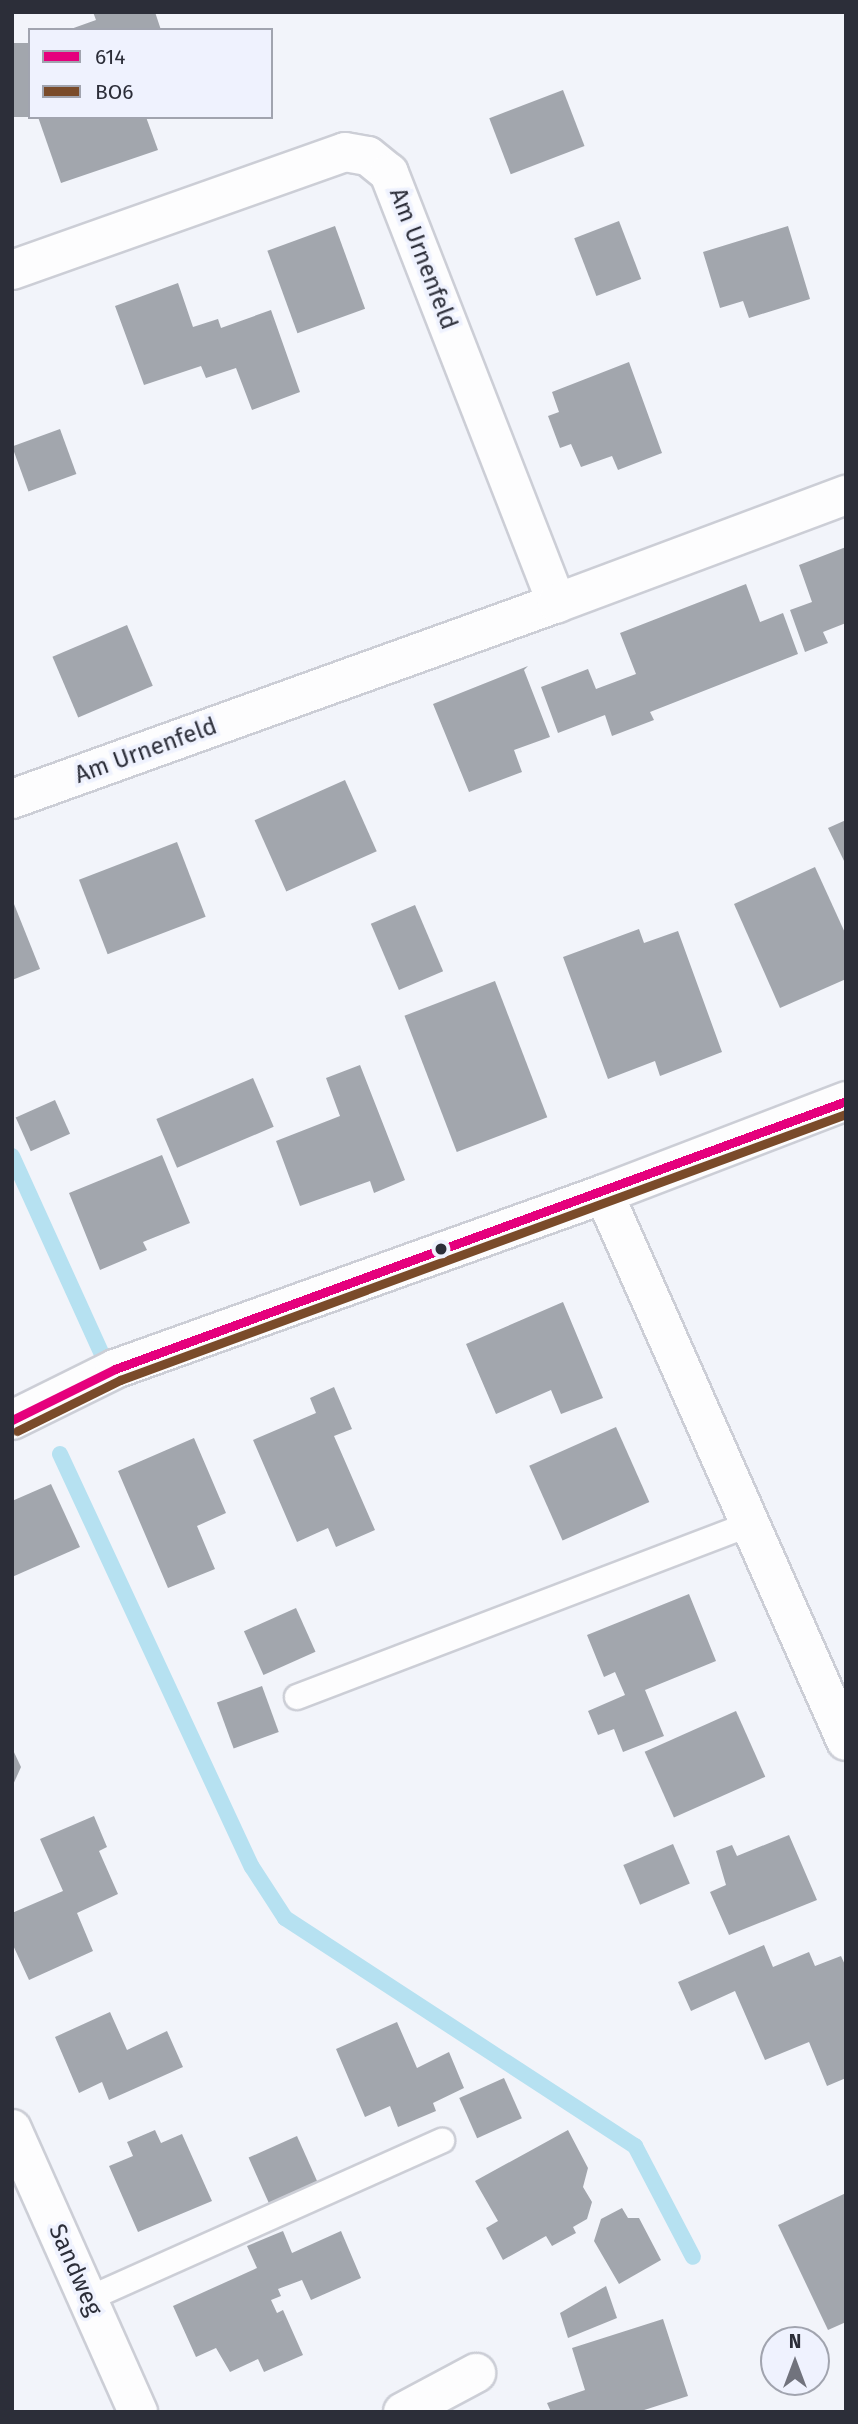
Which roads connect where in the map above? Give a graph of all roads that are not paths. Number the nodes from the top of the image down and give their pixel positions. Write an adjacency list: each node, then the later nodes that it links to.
1 (12, 270): 3 (street, Am Urnenfeld)
2 (846, 495): 3 (street, Am Urnenfeld)
3 (557, 603): 4 (street, Am Urnenfeld)
4 (12, 799)
5 (846, 1101): 6 (street)
6 (604, 1194): 7 (street); 8 (street)
7 (12, 1420)
8 (750, 1524): 9 (lane); 10 (street)
9 (297, 1696)
10 (846, 1741)
11 (12, 2129): 13 (street, Sandweg)
12 (442, 2141): 13 (lane)
13 (88, 2300): 15 (street, Sandweg)
14 (476, 2373): 16 (street)
15 (138, 2412)
16 (403, 2412)

